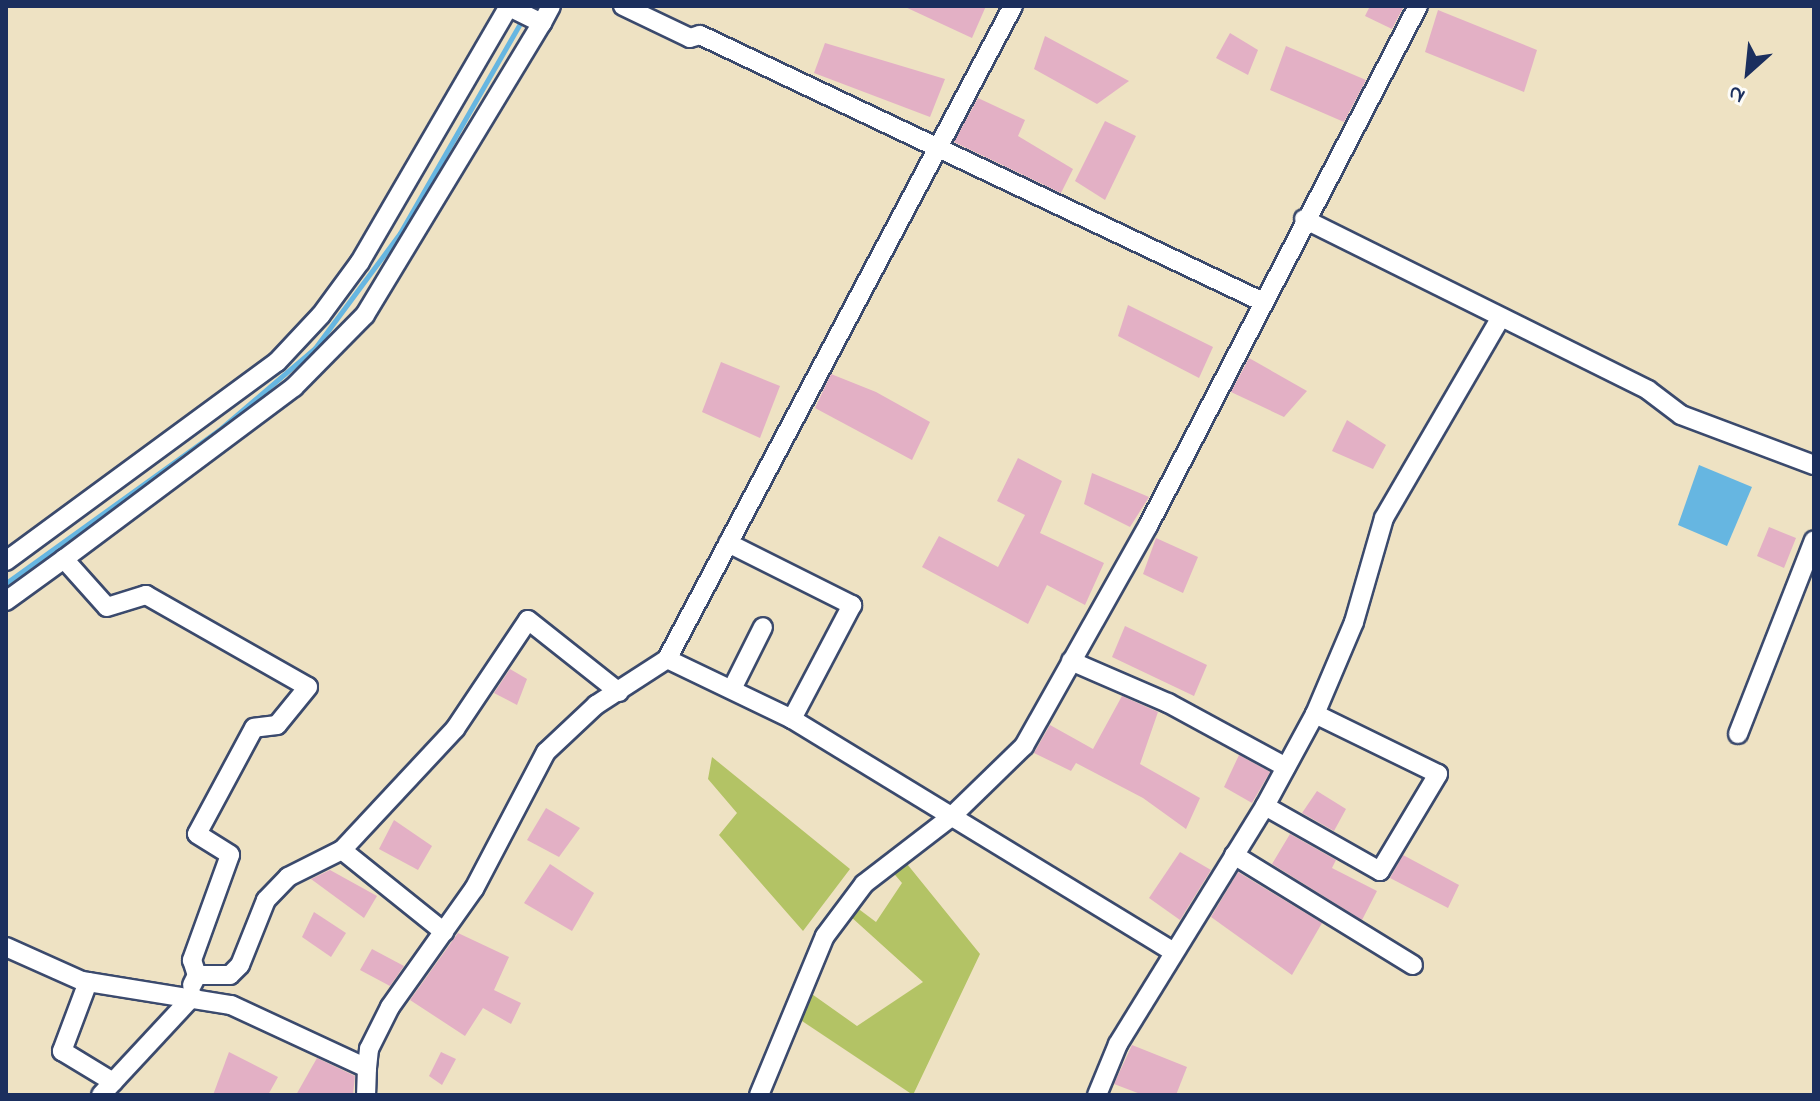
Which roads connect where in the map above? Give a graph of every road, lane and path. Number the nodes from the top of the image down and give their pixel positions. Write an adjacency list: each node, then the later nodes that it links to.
1 (551, 6): 6 (street)
2 (623, 6): 7 (street)
3 (1013, 6): 7 (street)
4 (1418, 6): 8 (street)
5 (510, 7): 6 (street); 15 (street)
6 (538, 21): 14 (street)
7 (938, 148): 9 (street); 13 (street)
8 (1304, 219): 9 (street); 10 (street)
9 (1261, 301): 19 (street)
10 (1500, 319): 11 (street); 22 (street)
11 (1814, 465)
12 (1814, 540): 24 (street)
13 (728, 543): 18 (street); 23 (street)
14 (64, 559): 16 (street); 34 (street)
15 (6, 561)
16 (6, 601)
17 (763, 627): 20 (street)
18 (667, 659): 20 (street); 21 (street)
19 (1071, 661): 25 (street); 27 (street)
20 (732, 689): 23 (street)
21 (619, 692): 28 (street); 30 (street)
22 (1315, 714): 25 (street); 26 (street)
23 (792, 719): 27 (street)
24 (1738, 734)
25 (1286, 767): 26 (street)
26 (1265, 806): 29 (street)
27 (951, 817): 32 (street); 40 (street)
28 (342, 850): 30 (street); 34 (street)
29 (1234, 855): 32 (street); 33 (street)
30 (444, 932): 37 (street)
31 (6, 947): 35 (street)
32 (1172, 951): 41 (street)
33 (1413, 965)
34 (197, 975): 36 (street)
35 (88, 982): 36 (street); 38 (street)
36 (190, 995): 37 (street); 38 (street)
37 (367, 1068): 39 (street)
38 (107, 1088)
39 (366, 1095)
40 (759, 1095)
41 (1097, 1095)

